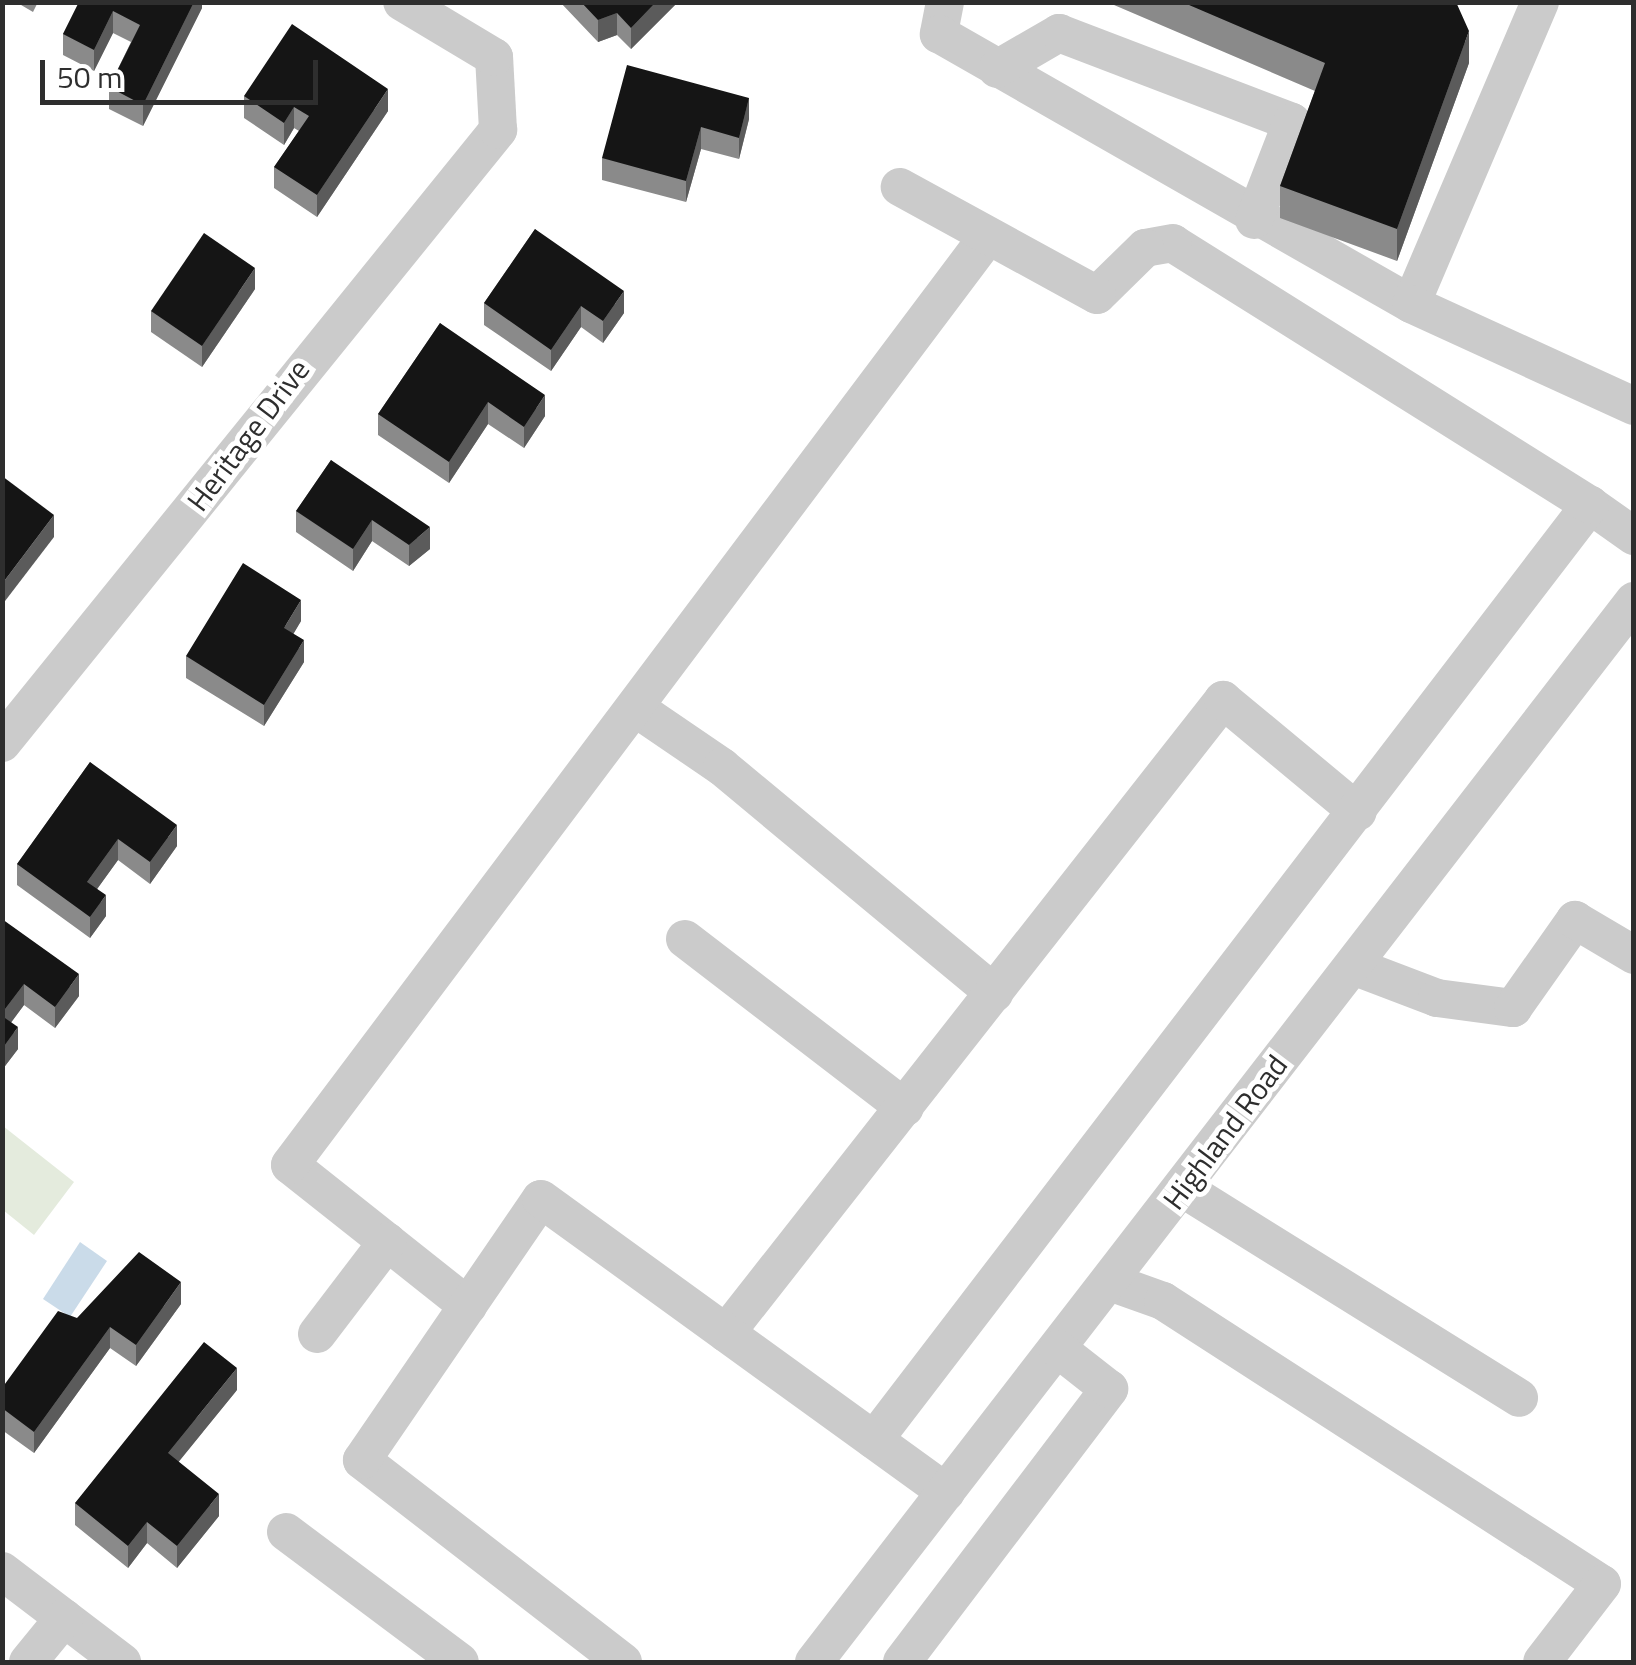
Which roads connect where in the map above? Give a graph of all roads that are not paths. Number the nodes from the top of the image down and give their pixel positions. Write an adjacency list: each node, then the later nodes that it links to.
1 (402, 2): 14 (street, Heritage Drive)
2 (945, 2): 4 (street)
3 (1540, 2): 8 (street)
4 (997, 69): 6 (street); 6 (street)
5 (900, 188): 7 (street)
6 (1254, 220): 8 (street)
7 (988, 236): 10 (street); 13 (street)
8 (1411, 304): 9 (street)
9 (1634, 406)
10 (1590, 504): 11 (street); 15 (street)
11 (1634, 536)
12 (1634, 601): 18 (street, Highland Road)
13 (637, 709): 19 (street); 22 (street)
14 (2, 742)
15 (1358, 812): 19 (street); 29 (street)
16 (686, 939): 20 (street)
17 (1634, 955): 18 (street)
18 (1353, 966): 21 (street, Highland Road)
19 (994, 993): 20 (street)
20 (905, 1108): 25 (street)
21 (1182, 1188): 23 (street, Highland Road); 28 (street)
22 (387, 1242): 24 (street); 26 (street)
23 (1110, 1282): 27 (street, Highland Road); 40 (street)
24 (468, 1306): 25 (street); 37 (street)
25 (726, 1333): 29 (street)
26 (317, 1334)
27 (1058, 1349): 30 (street, Highland Road); 39 (street)
28 (1519, 1398)
29 (874, 1440): 30 (street)
30 (946, 1492): 38 (street, Highland Road)
31 (286, 1532): 36 (street)
32 (2, 1571): 33 (street)
33 (64, 1618): 34 (street); 35 (street)
34 (28, 1662)
35 (122, 1662)
36 (460, 1662)
37 (623, 1662)
38 (814, 1662)
39 (902, 1662)
40 (1542, 1662)

